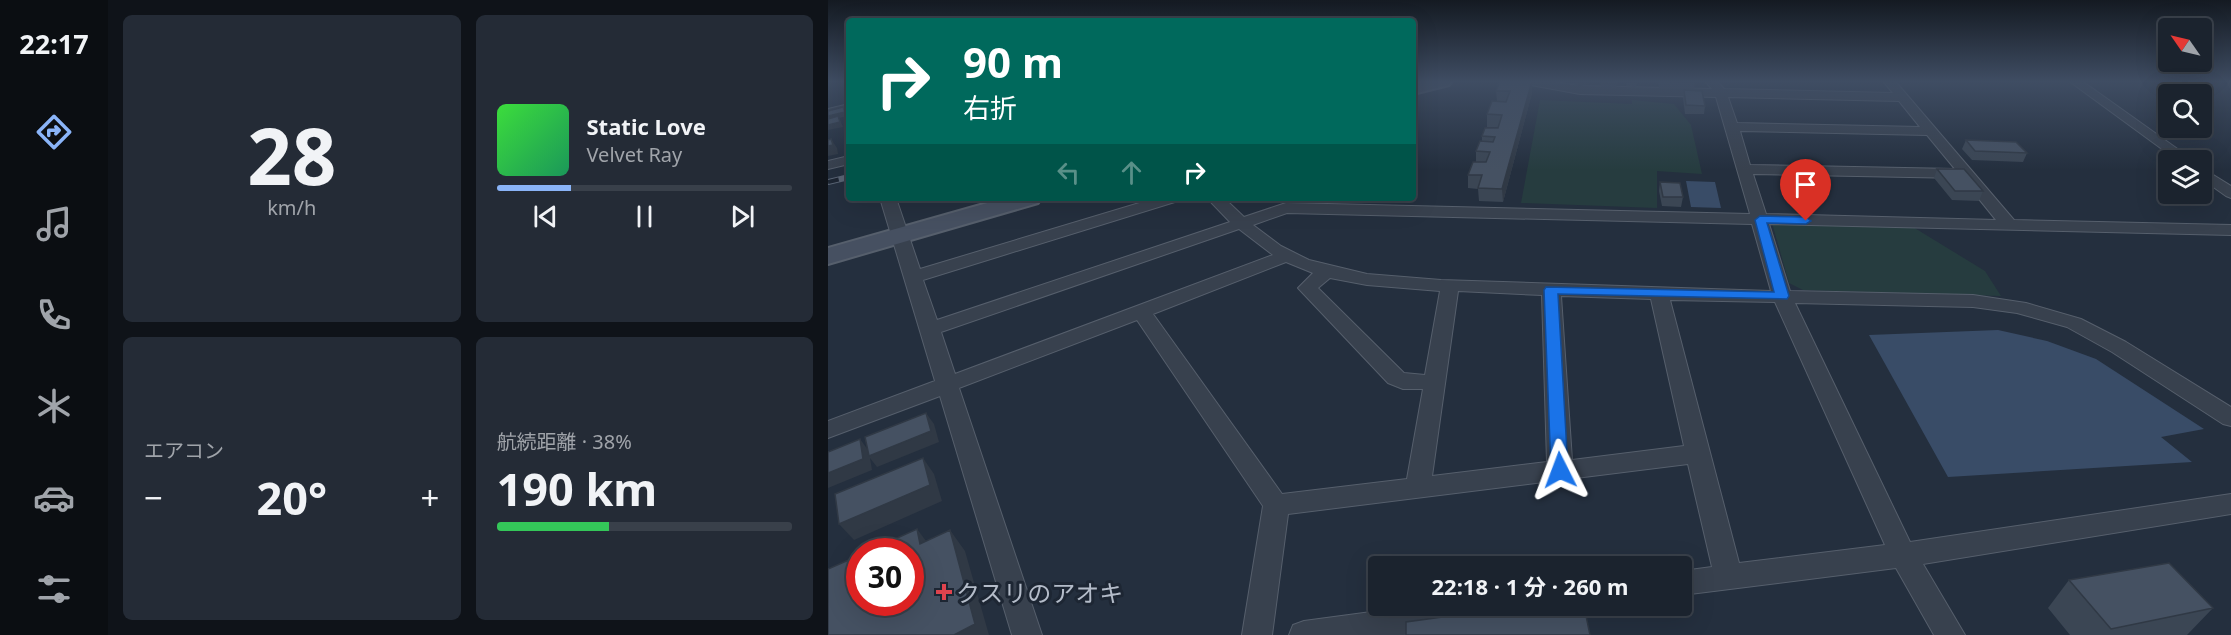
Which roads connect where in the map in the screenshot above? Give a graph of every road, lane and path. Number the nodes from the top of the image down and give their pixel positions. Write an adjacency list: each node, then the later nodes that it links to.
1 (1727, 111): 4 (street)
2 (1915, 111): 5 (street)
3 (2117, 111): 6 (street)
4 (1732, 127): 5 (street); 9 (street)
5 (1932, 131): 10 (street)
6 (2172, 150)
7 (846, 161): 8 (street)
8 (828, 165)
9 (1746, 169): 10 (street); 17 (street)
10 (1967, 174): 19 (street)
11 (2212, 179): 12 (street)
12 (2231, 193)
13 (889, 201): 22 (street)
14 (1020, 201): 22 (street)
15 (1162, 201): 27 (street)
16 (1218, 201): 18 (street)
17 (1760, 220): 18 (street); 19 (street); 31 (street)
18 (1240, 223): 25 (street); 33 (street)
19 (2010, 226): 20 (street)
20 (2205, 229): 21 (street); 23 (street)
21 (2231, 230)
22 (901, 235): 24 (street); 27 (street)
23 (2231, 247)
24 (828, 256)
25 (1287, 256): 26 (street); 32 (street)
26 (1327, 271): 28 (street); 34 (street)
27 (913, 277): 33 (street)
28 (1449, 284): 29 (street); 34 (street)
29 (1551, 290): 30 (street); 39 (street)
30 (1659, 292): 31 (street); 38 (street)
31 (1782, 296): 36 (street); 43 (street)
32 (1141, 311): 35 (street); 42 (street)
33 (930, 329): 35 (street)
34 (1433, 382): 40 (street)
35 (948, 385): 37 (street); 47 (street)
36 (2231, 418)
37 (828, 430)
38 (1696, 454): 39 (street); 44 (street)
39 (1560, 470): 40 (street)
40 (1418, 488): 42 (street)
41 (2231, 504): 43 (street)
42 (1276, 505): 48 (street)
43 (1903, 555): 44 (street); 50 (street)
44 (1728, 577): 45 (street)
45 (1692, 582)
46 (1443, 616): 49 (street)
47 (1027, 635)
48 (1257, 635)
49 (1305, 635)
50 (1950, 635)

